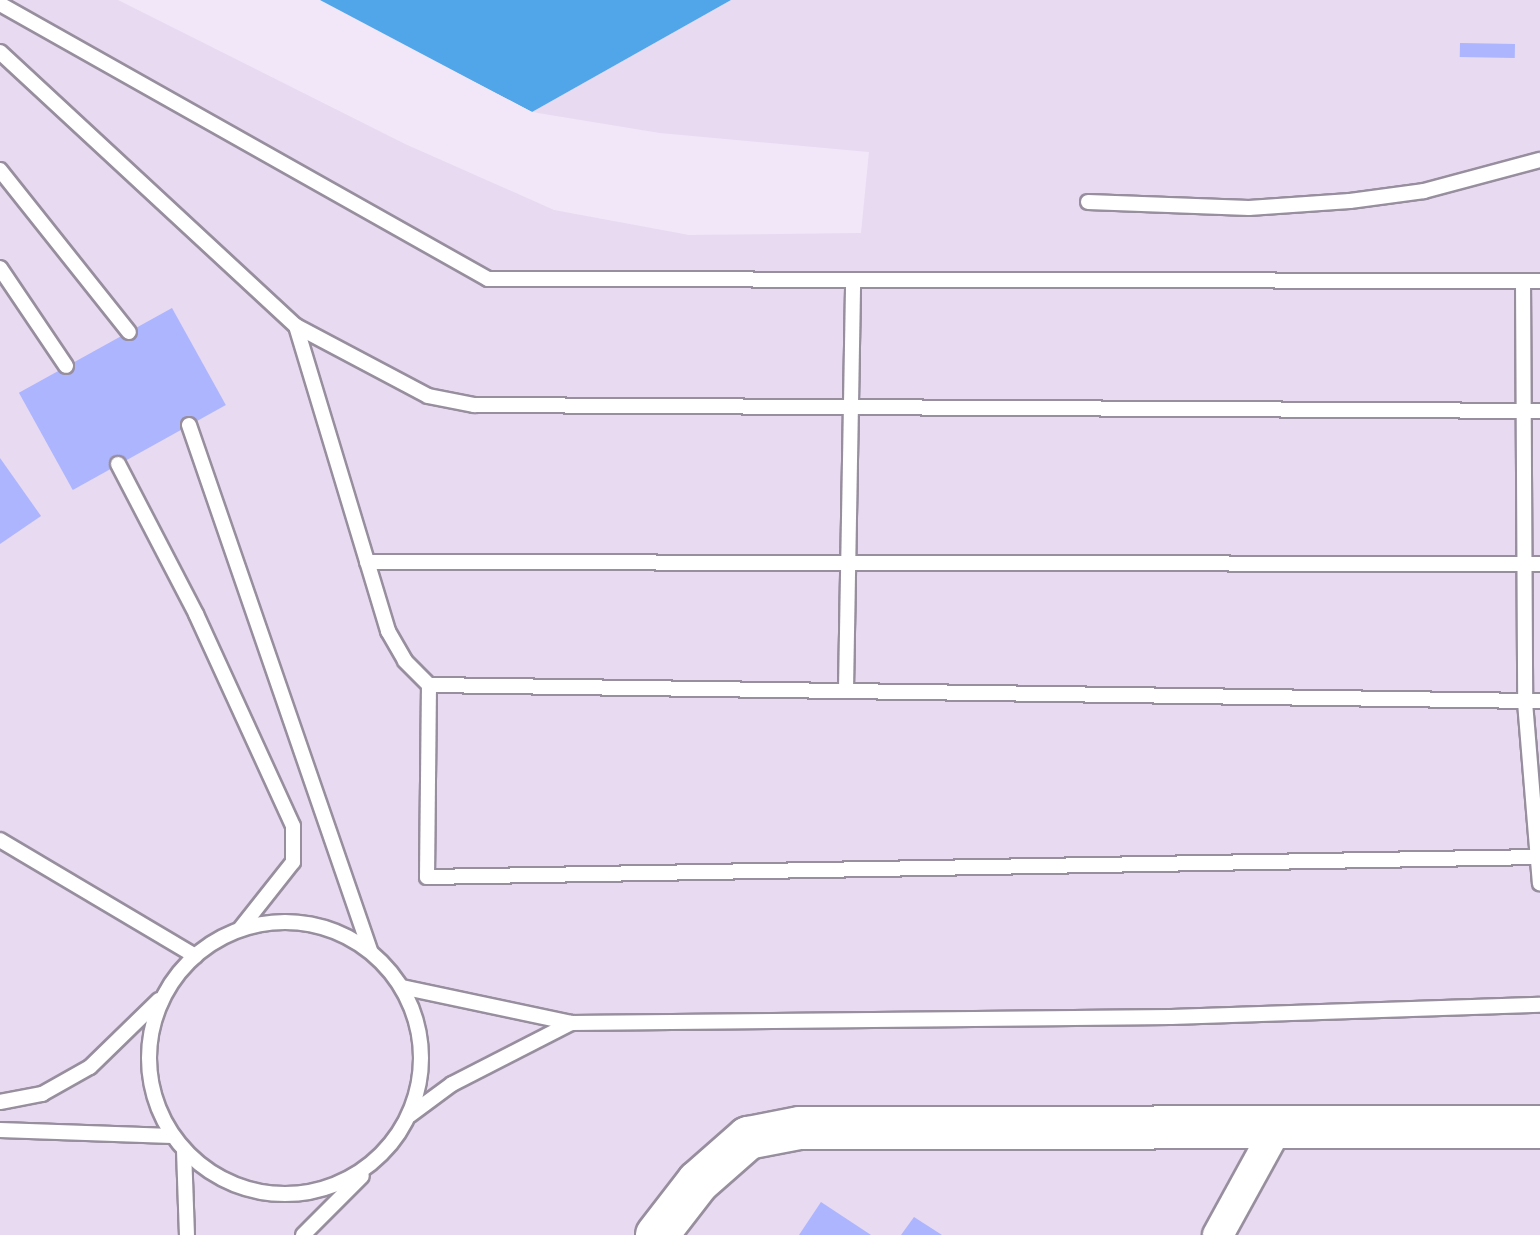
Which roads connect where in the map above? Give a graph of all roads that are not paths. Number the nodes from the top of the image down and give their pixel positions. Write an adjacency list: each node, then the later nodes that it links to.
1 (0, 4): 9 (lane)
2 (0, 52): 10 (lane)
3 (1540, 160): 5 (lane)
4 (0, 170): 11 (lane)
5 (1088, 202)
6 (0, 268): 12 (lane)
7 (1523, 281): 8 (lane); 9 (lane); 14 (lane)
8 (1540, 281)
9 (853, 282): 13 (lane)
10 (296, 326): 13 (lane); 17 (lane)
11 (129, 332)
12 (66, 366)
13 (850, 408): 14 (lane); 18 (lane)
14 (1533, 411): 19 (lane)
15 (189, 425): 28 (lane)
16 (118, 464): 27 (lane)
17 (367, 562): 18 (lane); 21 (lane)
18 (848, 563): 19 (lane); 22 (lane)
19 (1521, 564): 20 (lane); 23 (lane)
20 (1540, 564)
21 (429, 685): 22 (lane); 25 (lane)
22 (846, 690): 23 (lane)
23 (1532, 702): 25 (lane)
24 (0, 840): 29 (lane)
25 (1537, 857): 26 (lane)
26 (1540, 883)
27 (240, 929): 28 (lane); 29 (lane)
28 (370, 950): 30 (lane)
29 (195, 956): 31 (lane)
30 (402, 987): 33 (lane); 35 (lane)
31 (163, 997): 34 (lane); 39 (lane)
32 (1540, 1005): 33 (lane)
33 (571, 1023): 35 (lane)
34 (0, 1102)
35 (410, 1115): 41 (lane)
36 (1279, 1124): 37 (main road); 44 (main road); 45 (street)
37 (1540, 1127)
38 (0, 1130): 39 (lane)
39 (172, 1136): 40 (lane)
40 (184, 1150): 41 (lane); 42 (lane)
41 (376, 1161): 43 (lane)
42 (187, 1235)
43 (303, 1235)
44 (657, 1235)
45 (1218, 1235)

